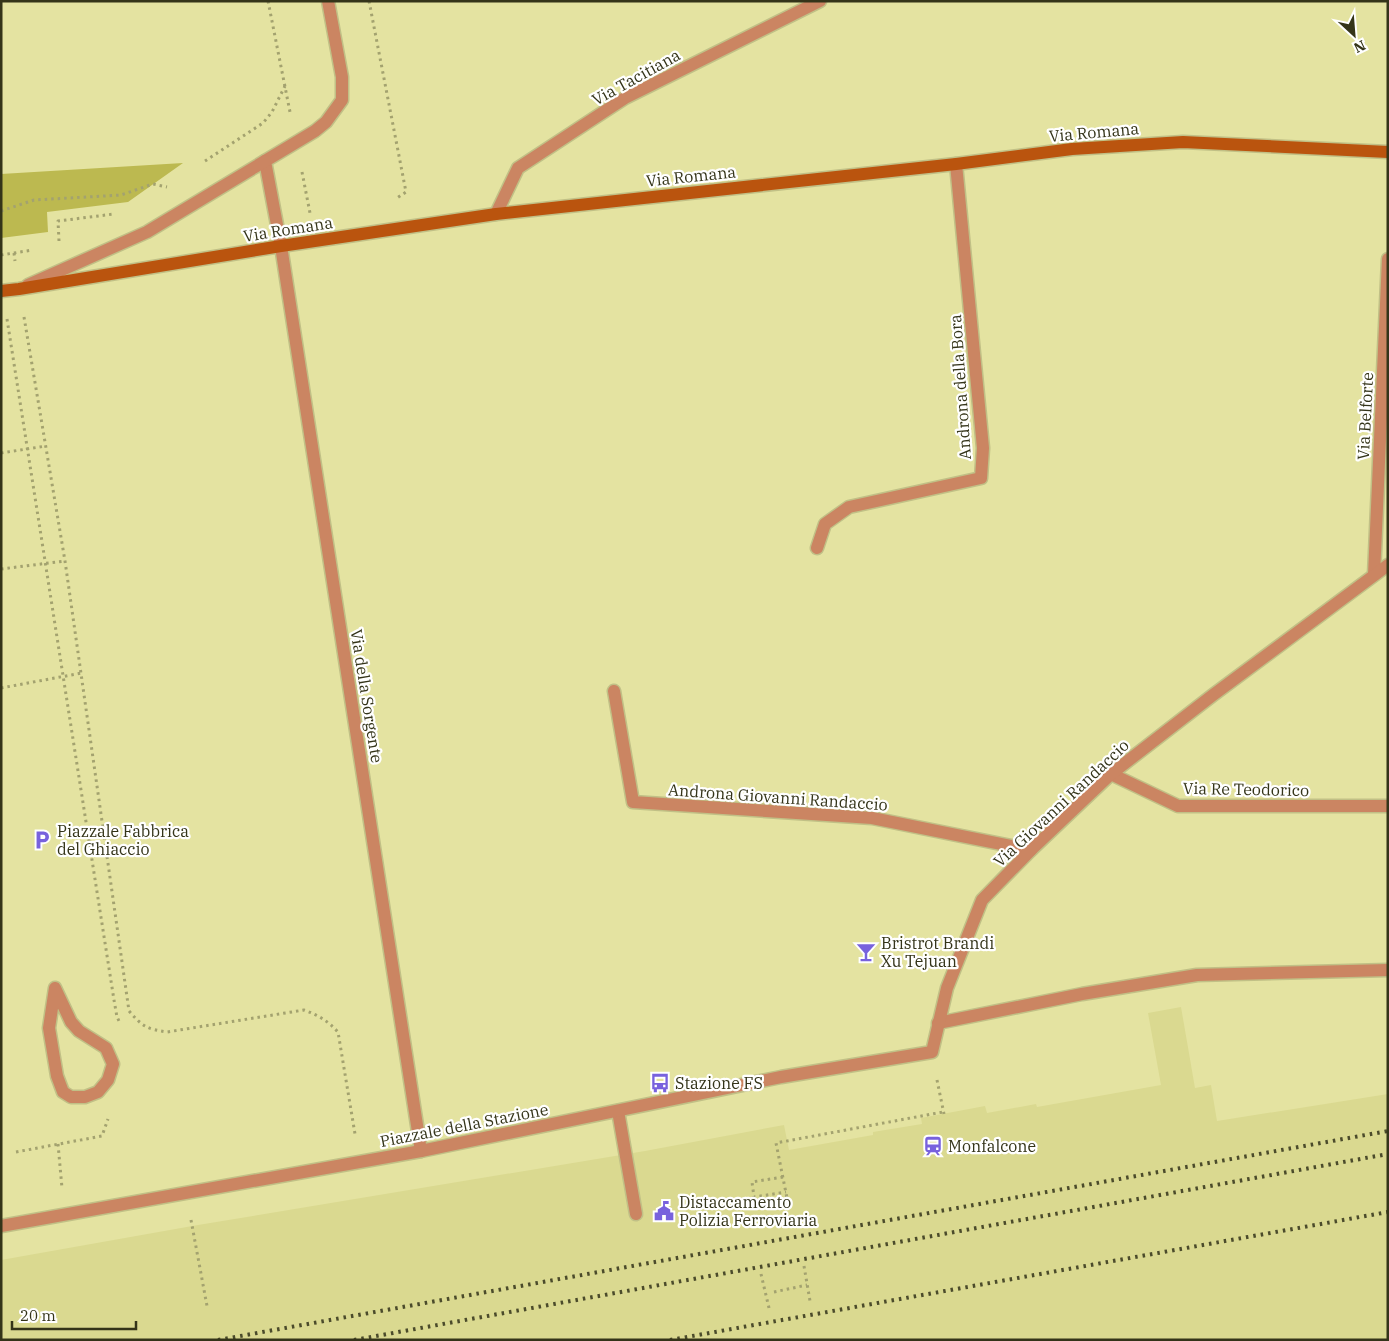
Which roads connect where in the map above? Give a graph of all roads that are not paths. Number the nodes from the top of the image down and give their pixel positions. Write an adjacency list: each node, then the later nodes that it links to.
1 (328, 1): 4 (street)
2 (820, 1): 6 (street, Via Tacitiana)
3 (1388, 152): 5 (street, Via Romana)
4 (266, 161): 7 (street, Via della Sorgente); 9 (street)
5 (956, 164): 6 (street, Via Romana); 11 (street, Androna della Bora)
6 (496, 214): 7 (street, Via Romana)
7 (281, 246): 9 (street, Via Romana); 23 (street, Via della Sorgente)
8 (1388, 259): 13 (street, Via Belforte)
9 (19, 289): 10 (street, Via Romana)
10 (1, 291)
11 (817, 548)
12 (1388, 565): 13 (street, Via Giovanni Randaccio)
13 (1374, 575): 15 (street, Via Giovanni Randaccio)
14 (614, 691): 17 (street, Androna Giovanni Randaccio)
15 (1111, 774): 16 (street, Via Re Teodorico); 17 (street, Via Giovanni Randaccio)
16 (1388, 806)
17 (1031, 850): 20 (street, Via Giovanni Randaccio)
18 (1388, 970): 20 (street)
19 (55, 988): 19 (street)
20 (938, 1023): 21 (street, Via Giovanni Randaccio)
21 (932, 1052): 22 (street, Piazzale della Stazione)
22 (618, 1111): 23 (street, Piazzale della Stazione); 24 (street)
23 (421, 1151): 25 (street, Piazzale della Stazione)
24 (636, 1214)
25 (1, 1226)

